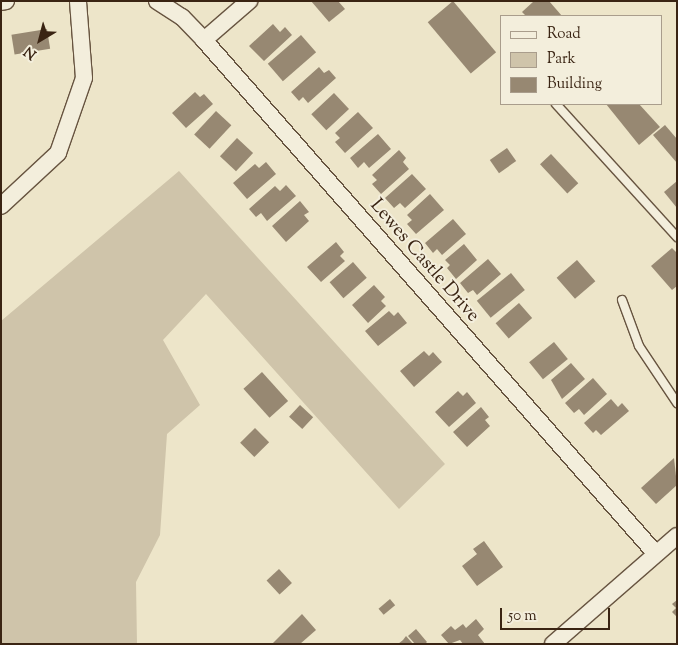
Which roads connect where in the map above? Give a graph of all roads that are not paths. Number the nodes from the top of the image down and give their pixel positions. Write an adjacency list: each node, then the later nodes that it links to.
1 (6, 1): 5 (street)
2 (78, 1): 8 (street)
3 (156, 1): 6 (street, Lewes Castle Drive)
4 (249, 1): 6 (street)
5 (1, 2)
6 (204, 40): 13 (street, Lewes Castle Drive)
7 (557, 105): 9 (lane)
8 (1, 206)
9 (677, 237)
10 (622, 300): 11 (lane)
11 (677, 403)
12 (677, 536): 13 (street)
13 (656, 554): 14 (street)
14 (553, 644)

